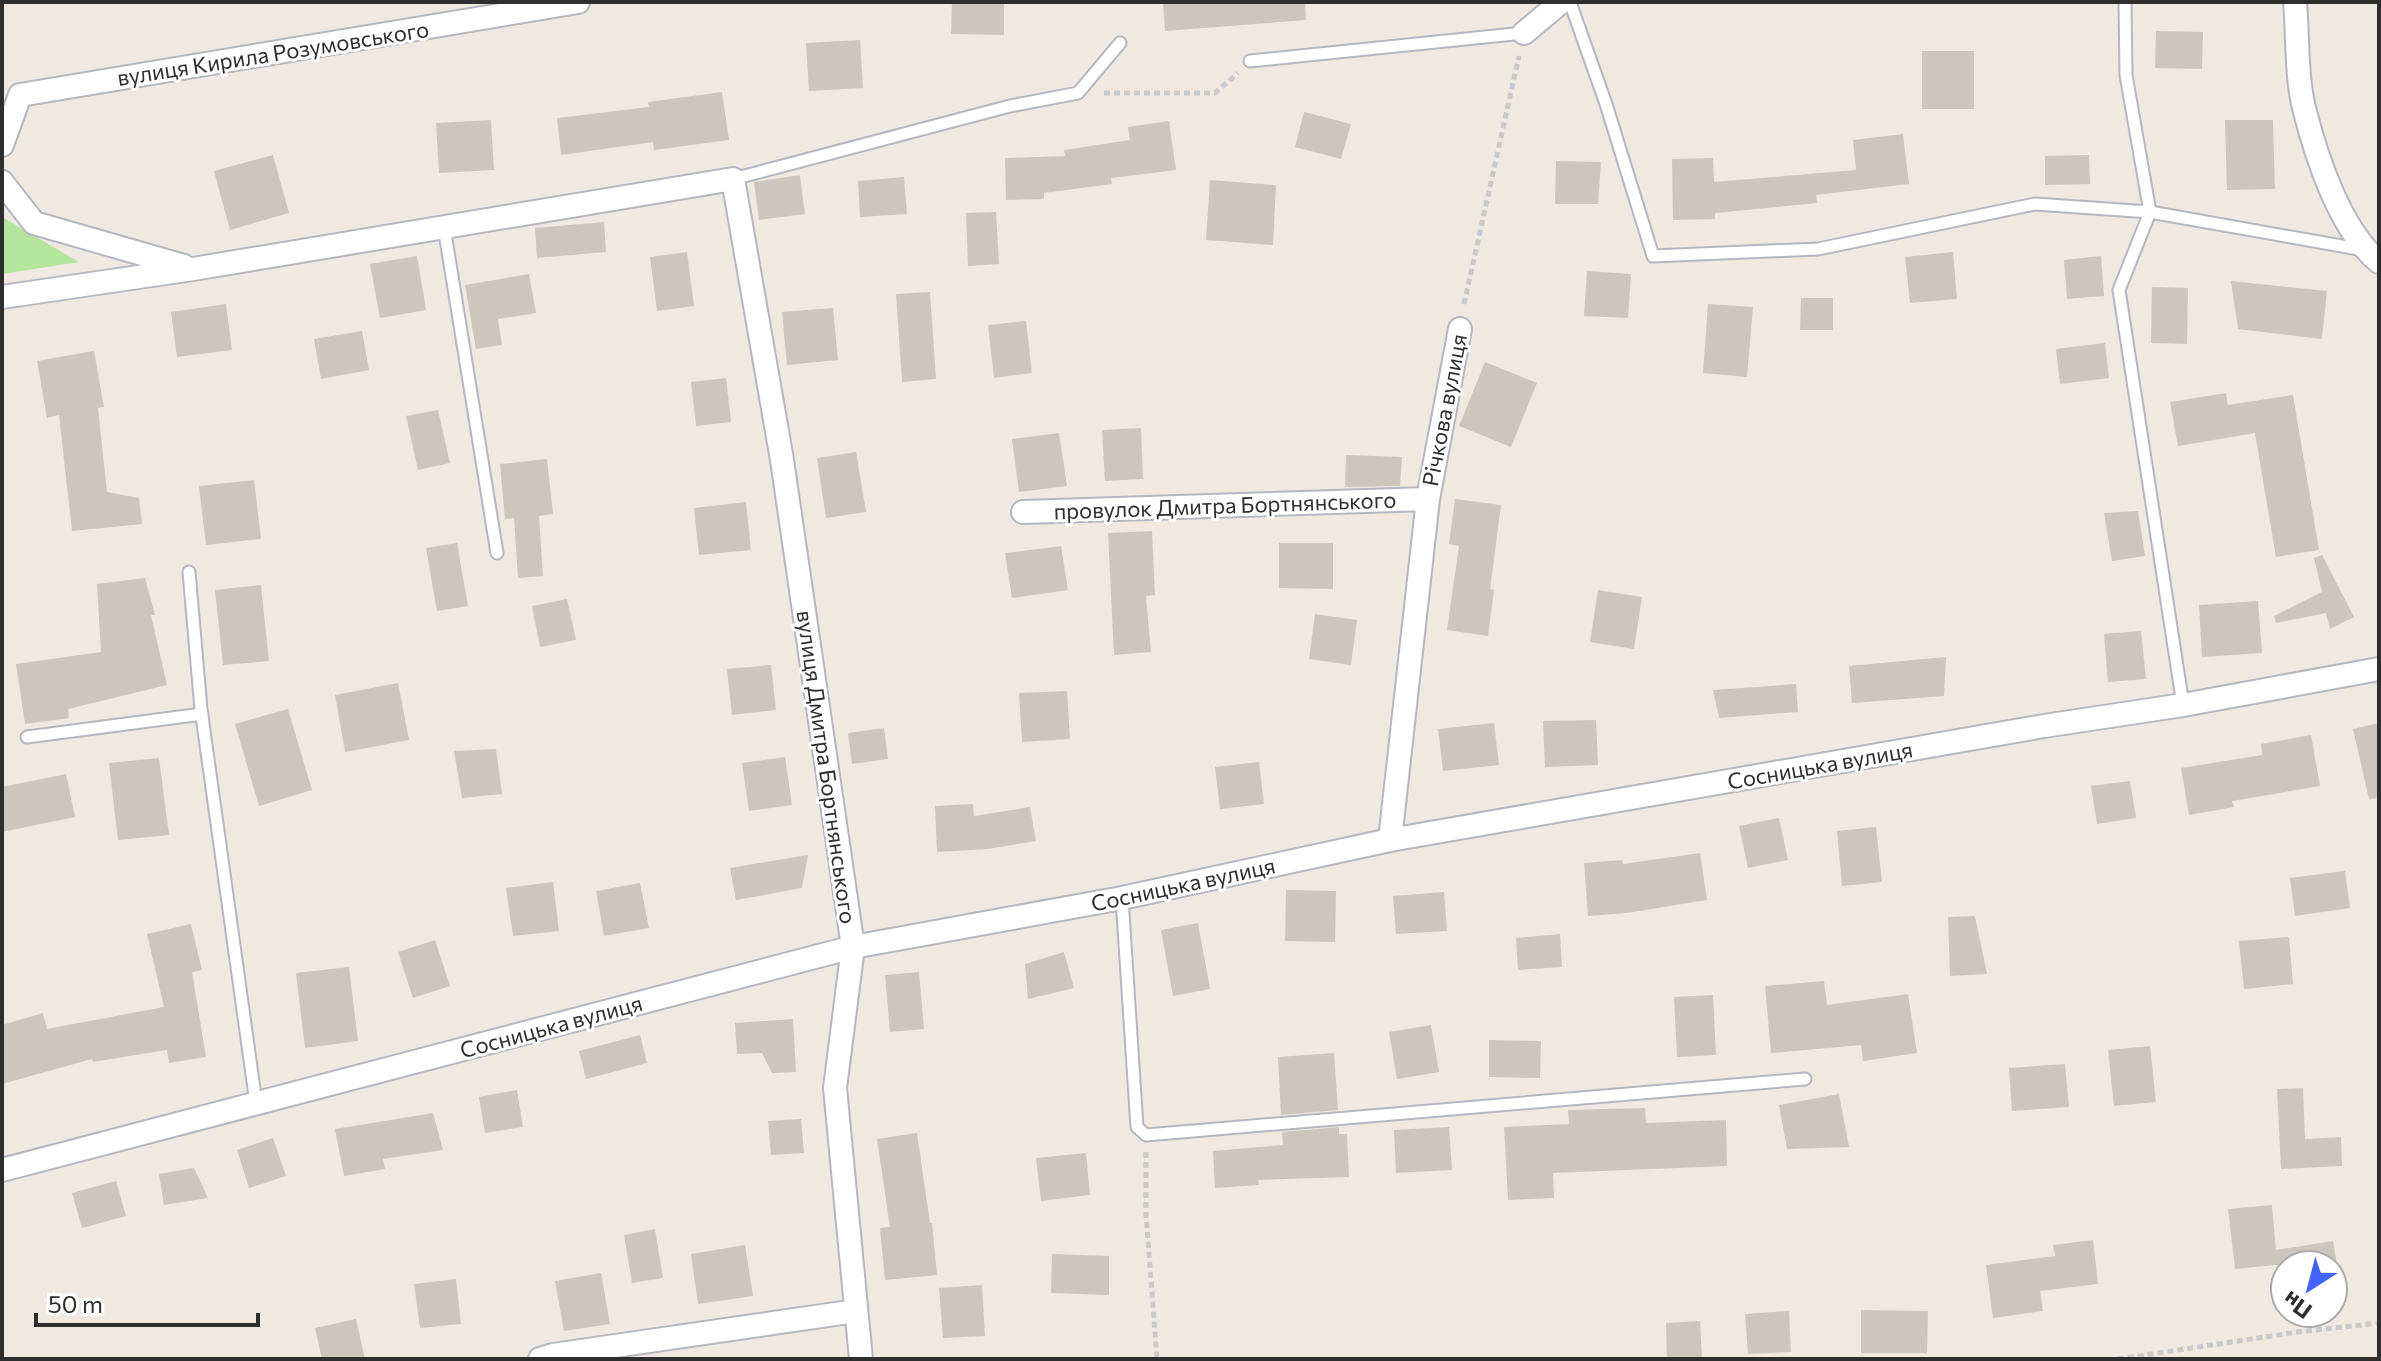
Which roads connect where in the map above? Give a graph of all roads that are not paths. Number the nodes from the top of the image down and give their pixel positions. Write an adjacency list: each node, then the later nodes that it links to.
1 (578, 2): 9 (street, вулиця Кирила Розумовського)
2 (1561, 2): 6 (street)
3 (1570, 2): 12 (lane)
4 (2125, 2): 12 (lane)
5 (2295, 2): 14 (street)
6 (1524, 33): 8 (lane)
7 (1120, 43): 10 (lane)
8 (1250, 61)
9 (2, 145)
10 (733, 179): 13 (street); 28 (street, вулиця Дмитра Бортнянського)
11 (2, 182): 15 (street)
12 (2150, 212): 14 (lane); 23 (lane)
13 (444, 227): 15 (street); 20 (lane)
14 (2372, 256)
15 (193, 269): 16 (street)
16 (2, 297)
17 (1460, 329): 18 (street, Річкова вулиця)
18 (1428, 499): 19 (street, провулок Дмитра Бортнянського); 26 (street, Річкова вулиця)
19 (1023, 512)
20 (497, 553)
21 (189, 572): 24 (lane)
22 (2379, 669): 23 (street, Сосницька вулиця)
23 (2183, 705): 26 (street, Сосницька вулиця)
24 (202, 714): 25 (lane); 30 (lane)
25 (27, 737)
26 (1390, 840): 27 (street, Сосницька вулиця)
27 (1122, 898): 28 (street, Сосницька вулиця); 29 (lane)
28 (853, 947): 30 (street, Сосницька вулиця); 32 (street, вулиця Дмитра Бортнянського)
29 (1805, 1079)
30 (256, 1103): 31 (street, Сосницька вулиця)
31 (2, 1170)
32 (856, 1311): 33 (street); 35 (street, вулиця Дмитра Бортнянського)
33 (588, 1354): 34 (street)
34 (540, 1359)
35 (861, 1359)

